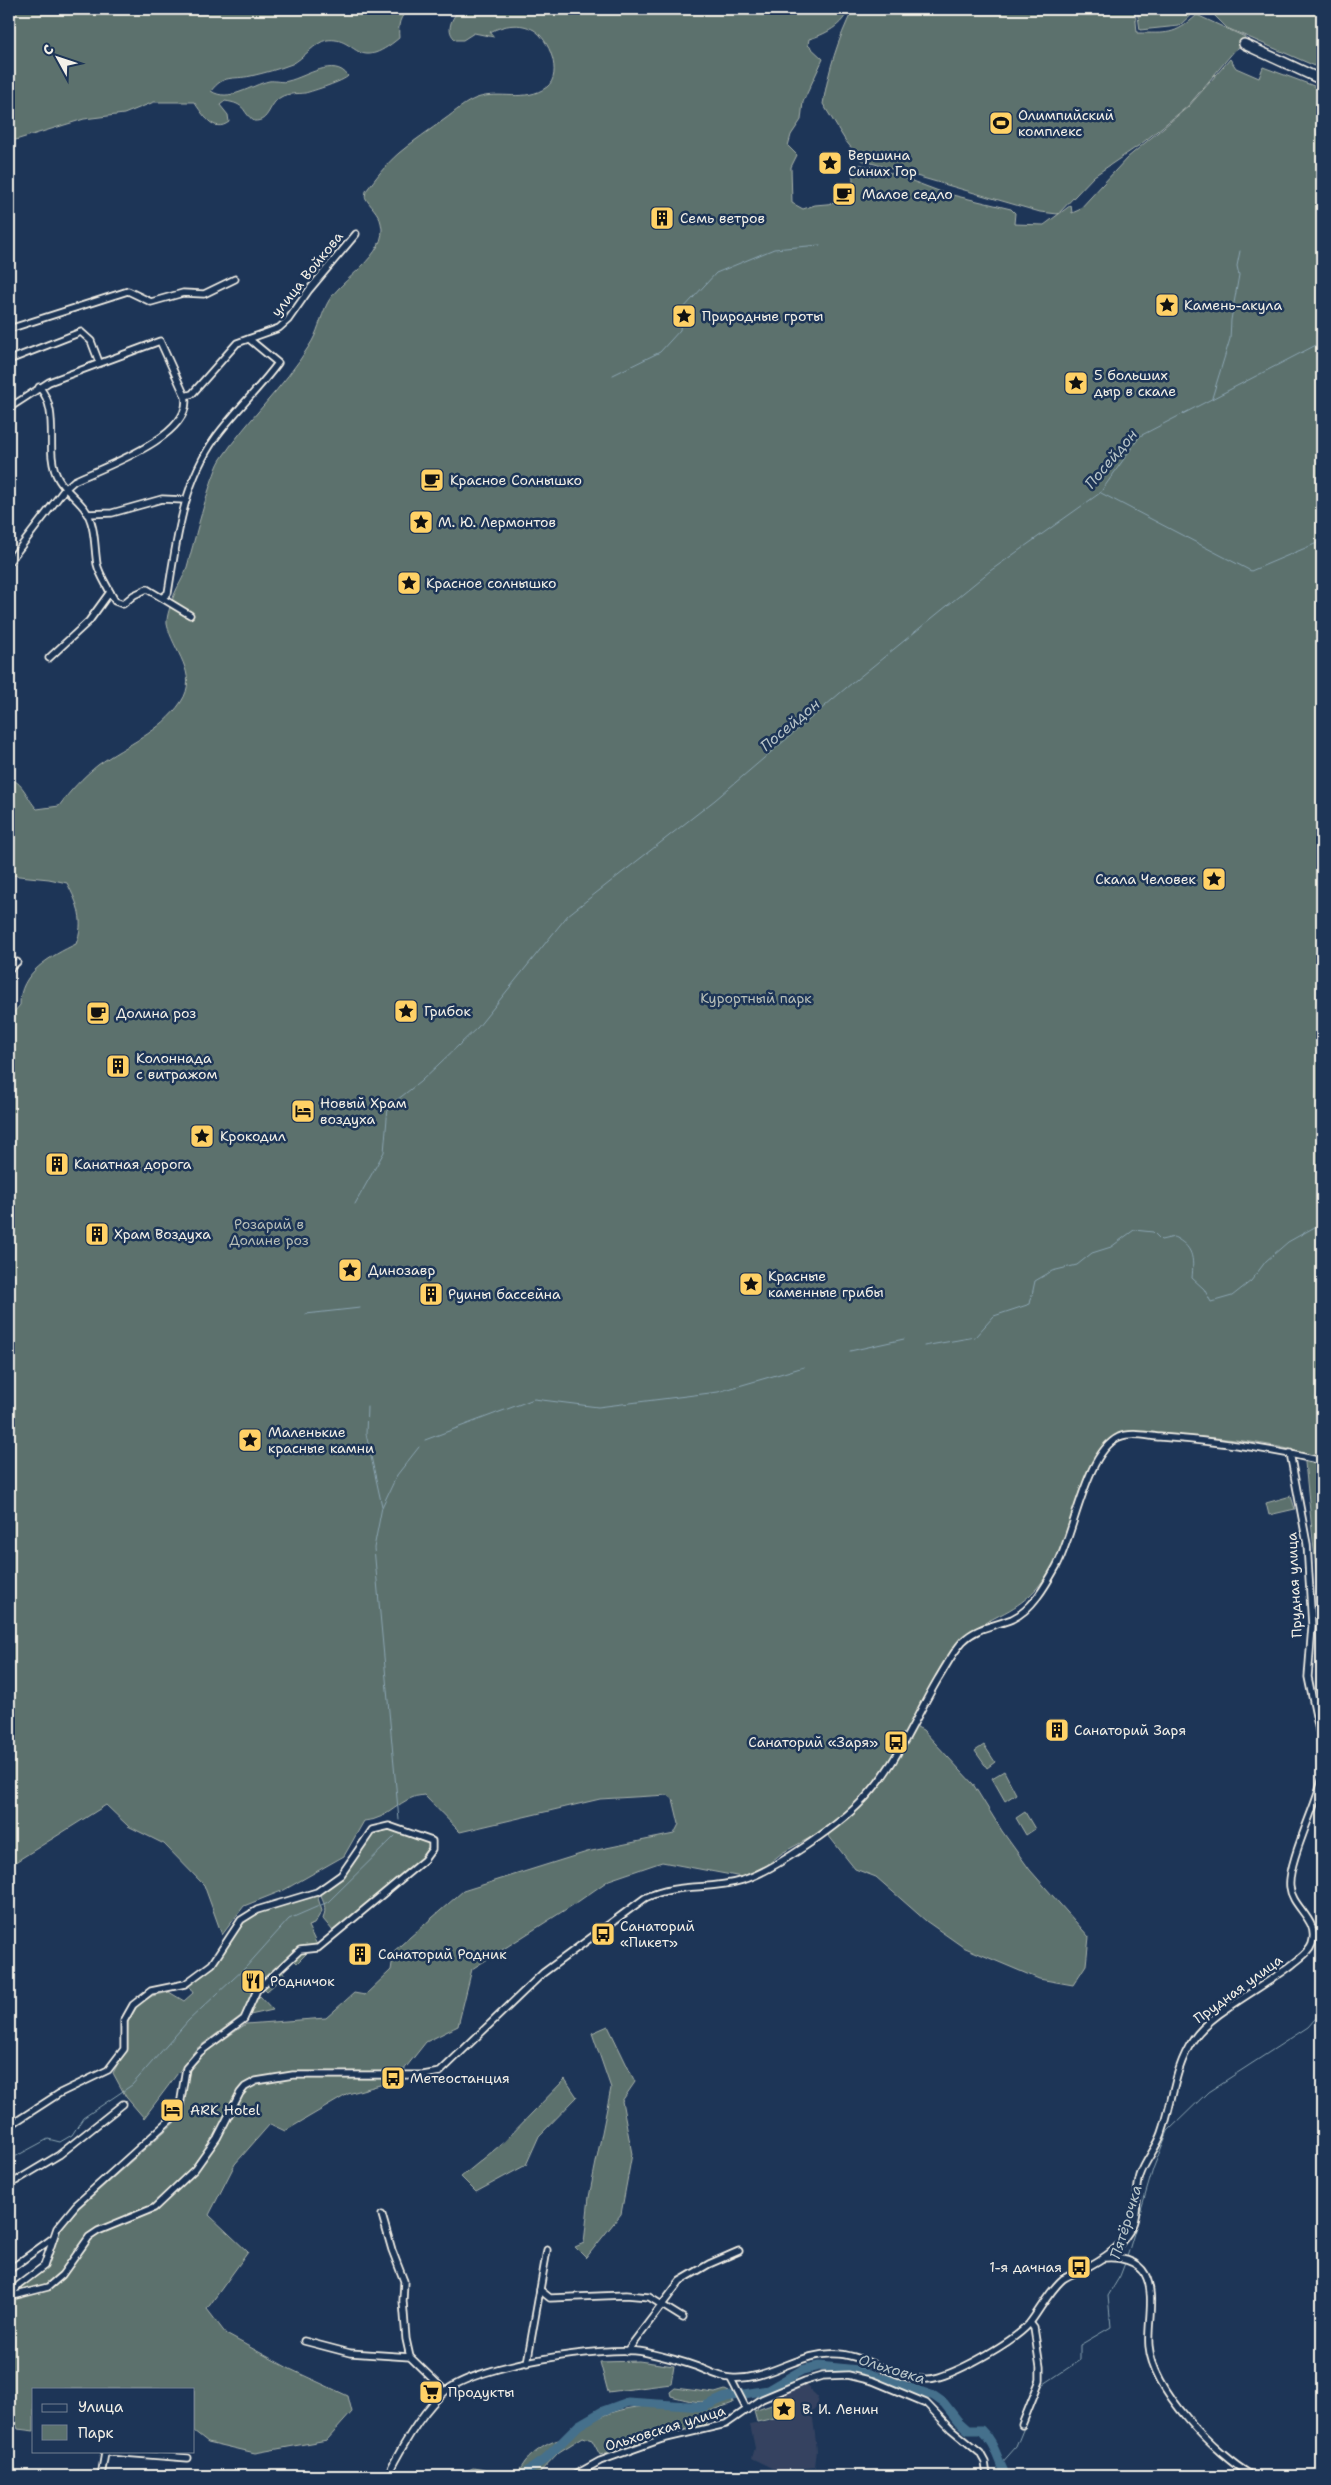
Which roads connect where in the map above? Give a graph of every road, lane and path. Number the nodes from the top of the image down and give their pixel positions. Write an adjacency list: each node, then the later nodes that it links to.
1 (1244, 44): 2 (street)
2 (1322, 80)
3 (356, 234): 6 (street, улица Войкова)
4 (236, 279): 5 (street)
5 (9, 329)
6 (249, 339): 10 (street, улица Войкова); 13 (street)
7 (9, 360): 8 (street)
8 (99, 362): 9 (street); 10 (street)
9 (39, 387): 11 (street); 12 (street)
10 (185, 396): 12 (street)
11 (9, 408)
12 (64, 490): 14 (street); 15 (street)
13 (185, 500): 14 (street); 17 (street)
14 (87, 514): 16 (street)
15 (9, 562)
16 (110, 592): 17 (street); 19 (street)
17 (163, 597): 18 (street)
18 (190, 616)
19 (48, 658)
20 (17, 962): 21 (street)
21 (9, 969)
22 (1290, 1453): 23 (street); 24 (street, Прудная улица); 36 (street)
23 (1322, 1461)
24 (1322, 1745)
25 (1322, 1780): 33 (street, Прудная улица)
26 (123, 2104): 28 (street)
27 (9, 2126): 30 (street)
28 (9, 2185)
29 (382, 2215): 42 (street)
30 (53, 2238): 34 (street); 36 (street)
31 (547, 2250): 35 (street)
32 (739, 2251): 37 (street)
33 (1105, 2258): 39 (street, Прудная улица); 53 (street)
34 (9, 2270)
35 (540, 2290): 37 (street); 43 (street)
36 (9, 2297)
37 (662, 2303): 38 (street); 41 (street)
38 (683, 2318)
39 (1030, 2322): 44 (street, Прудная улица); 47 (street)
40 (304, 2341): 42 (street)
41 (627, 2351): 43 (street, Прудная улица); 44 (street, Прудная улица)
42 (410, 2357): 45 (street)
43 (527, 2362): 45 (street, Прудная улица)
44 (730, 2378): 46 (street)
45 (445, 2391): 51 (street, Прудная улица)
46 (747, 2410): 49 (street, Ольховская улица); 52 (street, Ольховская улица)
47 (1022, 2425)
48 (188, 2458): 50 (street)
49 (989, 2475)
50 (101, 2476)
51 (387, 2476)
52 (573, 2476)
53 (1253, 2476)

